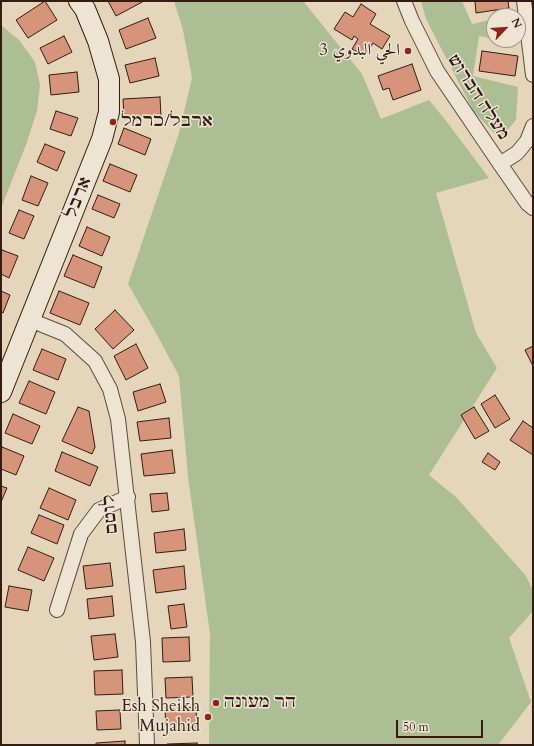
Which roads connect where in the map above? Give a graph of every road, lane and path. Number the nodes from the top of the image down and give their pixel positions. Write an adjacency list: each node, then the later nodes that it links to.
1 (79, 1): 8 (street, ארבל)
2 (404, 1): 6 (street, מעלה הברוש)
3 (524, 1): 4 (street)
4 (533, 75)
5 (533, 126): 6 (street)
6 (500, 164): 7 (street, מעלה הברוש)
7 (533, 208)
8 (30, 320): 9 (street, ארבל); 10 (street, לוטם)
9 (1, 392)
10 (128, 496): 11 (street); 12 (street, לוטם)
11 (57, 610)
12 (147, 745)

